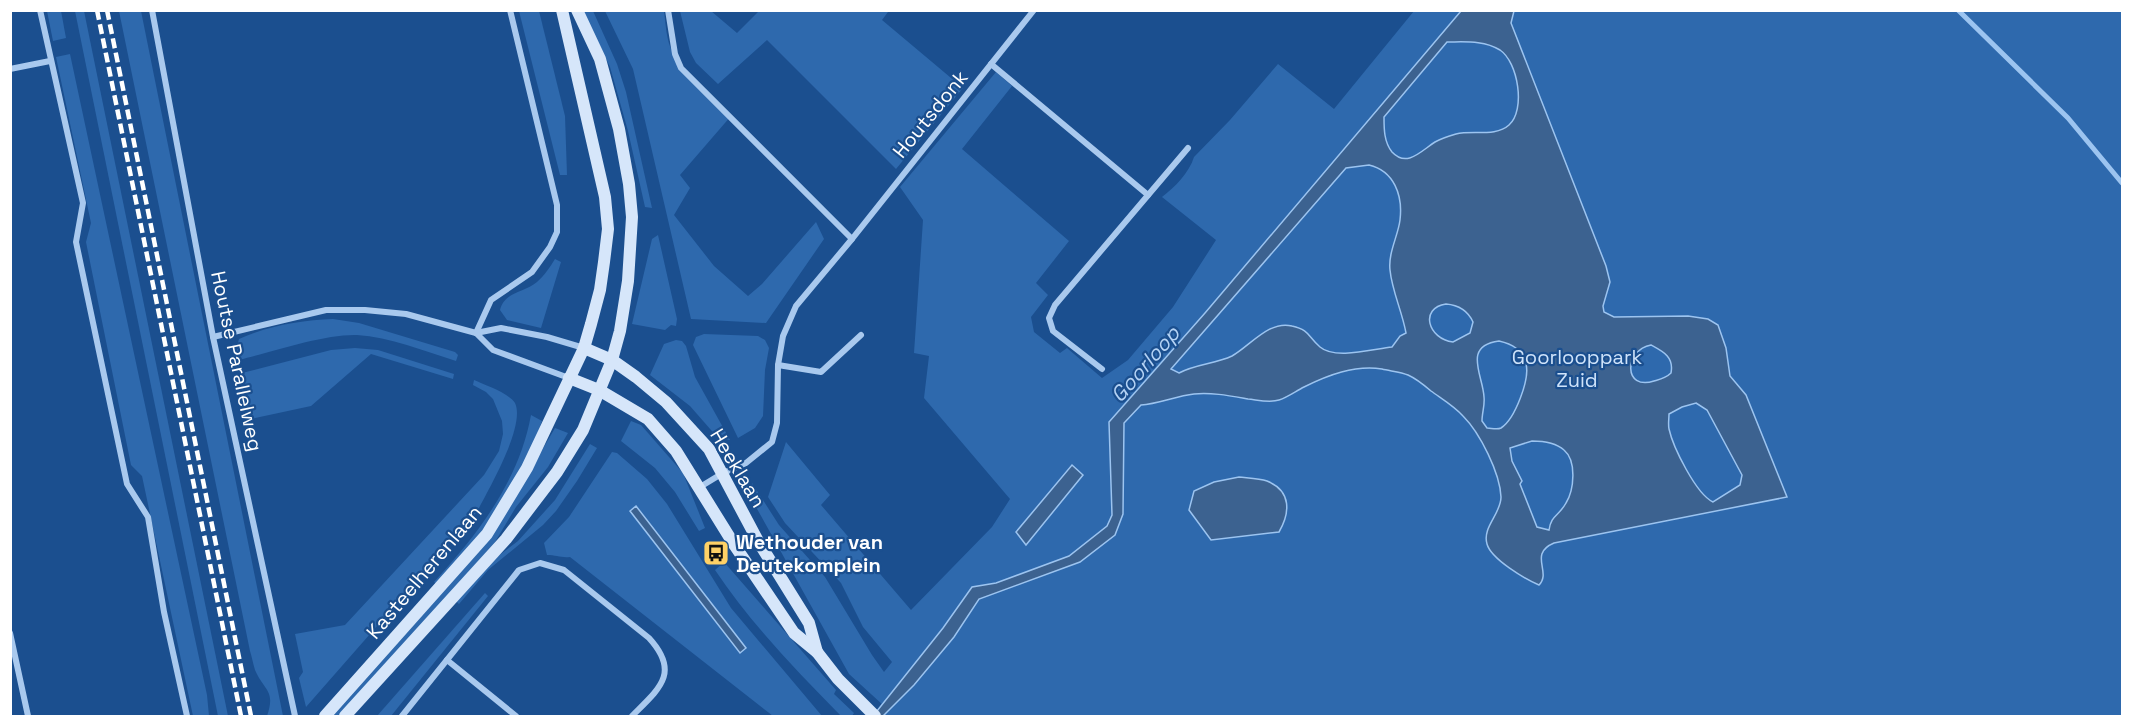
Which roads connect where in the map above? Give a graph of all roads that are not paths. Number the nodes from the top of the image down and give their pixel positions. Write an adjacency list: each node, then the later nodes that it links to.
1 (40, 10): 8 (street)
2 (152, 10): 16 (street, Houtse Parallelweg)
3 (510, 10): 14 (street)
4 (562, 10): 17 (main road)
5 (577, 10): 18 (main road)
6 (668, 10): 13 (street)
7 (1034, 10): 9 (street, Houtsdonk)
8 (50, 61): 10 (street); 30 (street)
9 (991, 64): 12 (street); 13 (street, Houtsdonk)
10 (10, 69)
11 (1188, 148): 12 (street)
12 (1148, 195): 20 (street)
13 (852, 239): 19 (street)
14 (476, 333): 16 (street); 17 (street); 21 (street)
15 (861, 334): 19 (street)
16 (213, 337): 31 (street, Houtse Parallelweg)
17 (584, 348): 18 (main road, Heeklaan); 21 (main road)
18 (612, 360): 22 (main road); 23 (main road, Heeklaan)
19 (778, 365): 23 (street)
20 (1102, 369)
21 (569, 378): 22 (main road, Heeklaan); 32 (main road, Kasteelherenlaan)
22 (599, 390): 24 (main road, Heeklaan); 33 (main road, Kasteelherenlaan)
23 (723, 473): 24 (street); 26 (main road, Heeklaan)
24 (700, 487): 26 (main road, Heeklaan)
25 (10, 633): 27 (street)
26 (817, 652): 37 (main road, Heeklaan)
27 (13, 657): 29 (street)
28 (447, 660): 34 (street); 35 (street); 36 (street)
29 (28, 717)
30 (186, 717)
31 (295, 717)
32 (325, 717)
33 (345, 717)
34 (402, 717)
35 (516, 717)
36 (632, 717)
37 (875, 717)

